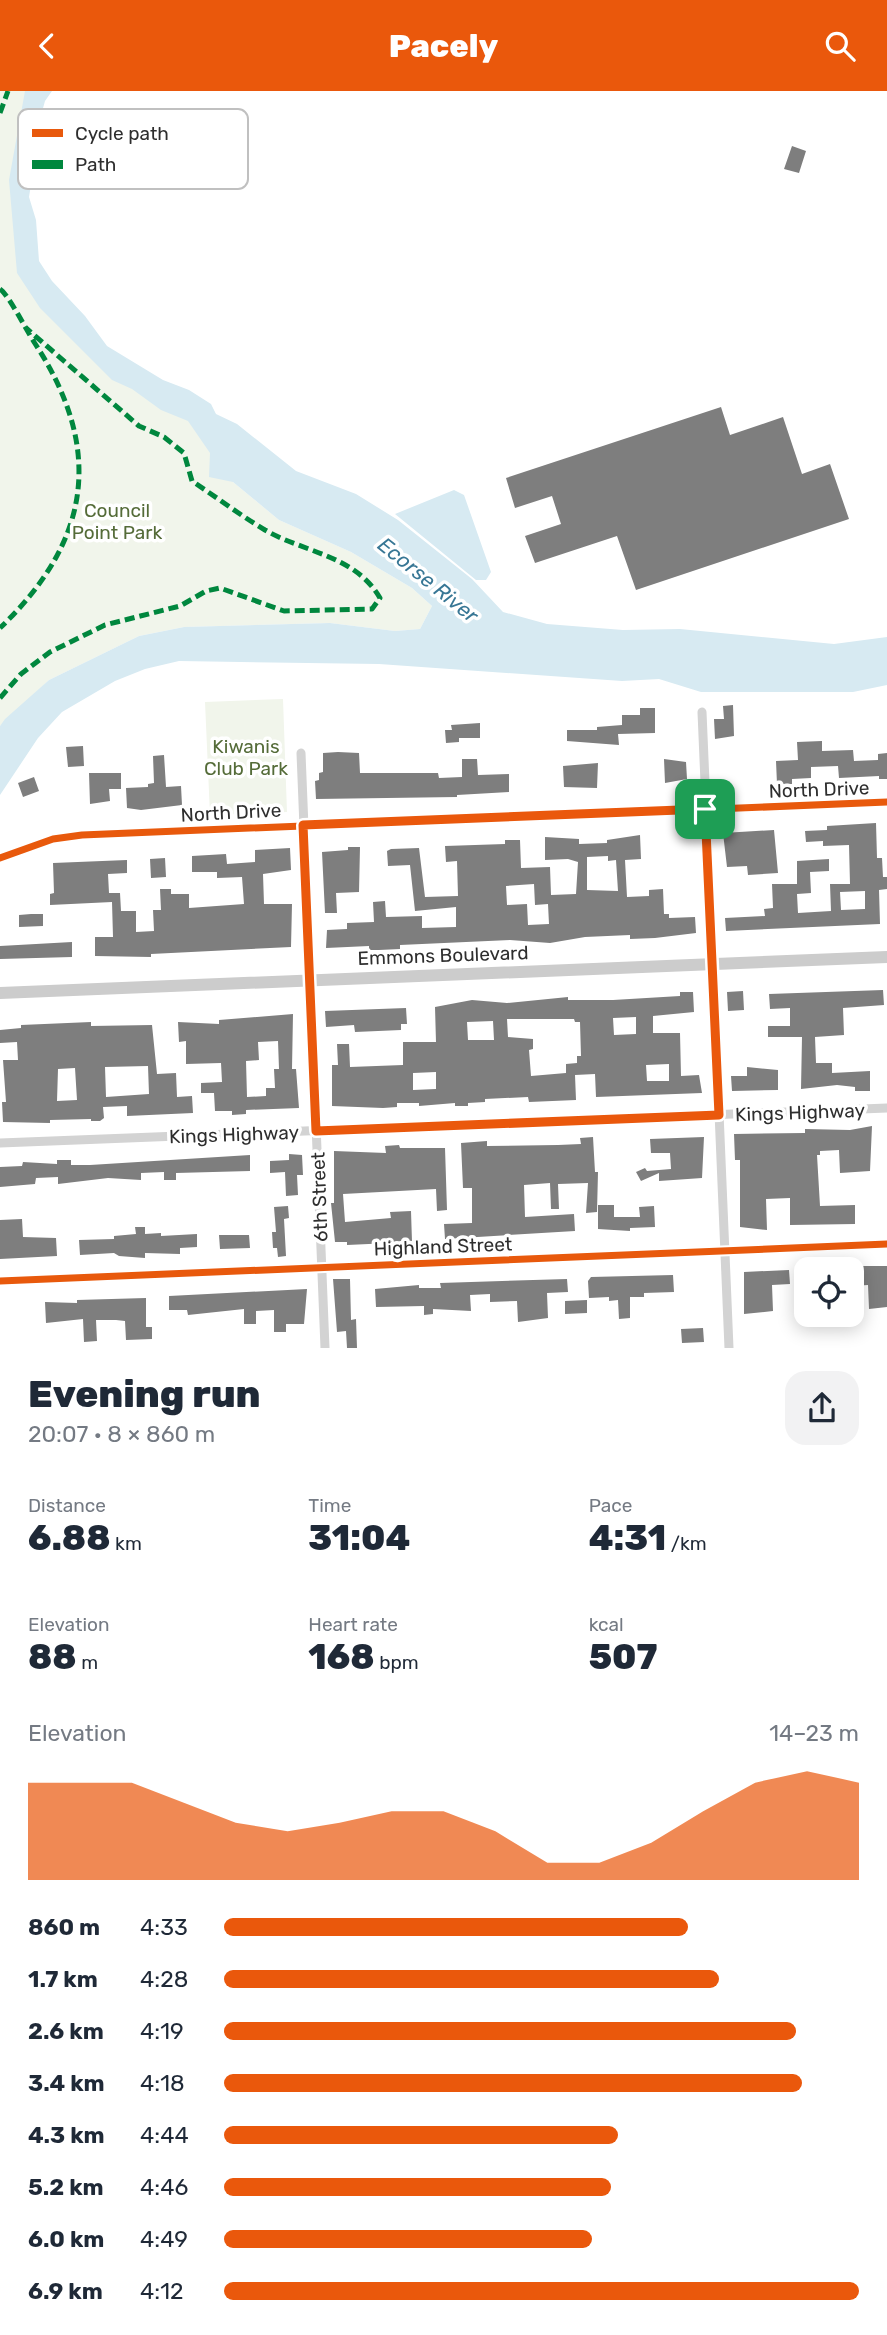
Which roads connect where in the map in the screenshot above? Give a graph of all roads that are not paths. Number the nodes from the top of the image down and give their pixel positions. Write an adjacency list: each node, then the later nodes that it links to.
1 (702, 712): 4 (street)
2 (301, 753): 5 (street, 6th Street)
3 (887, 802): 4 (street, North Drive)
4 (705, 809): 5 (street, North Drive); 8 (street)
5 (303, 825): 6 (street, North Drive); 9 (street, 6th Street)
6 (0, 858)
7 (887, 957): 8 (street, Emmons Boulevard)
8 (713, 964): 9 (street, Emmons Boulevard); 12 (street)
9 (309, 980): 10 (street, Emmons Boulevard); 13 (street, 6th Street)
10 (0, 993)
11 (887, 1108): 12 (street, Kings Highway)
12 (719, 1115): 13 (street, Kings Highway); 16 (street)
13 (316, 1131): 14 (street, Kings Highway); 17 (street, 6th Street)
14 (0, 1143)
15 (887, 1244): 16 (street, Highland Street)
16 (725, 1251): 17 (street, Highland Street); 20 (street)
17 (321, 1267): 18 (street, Highland Street); 19 (street, 6th Street)
18 (0, 1281)
19 (325, 1348)
20 (729, 1348)

